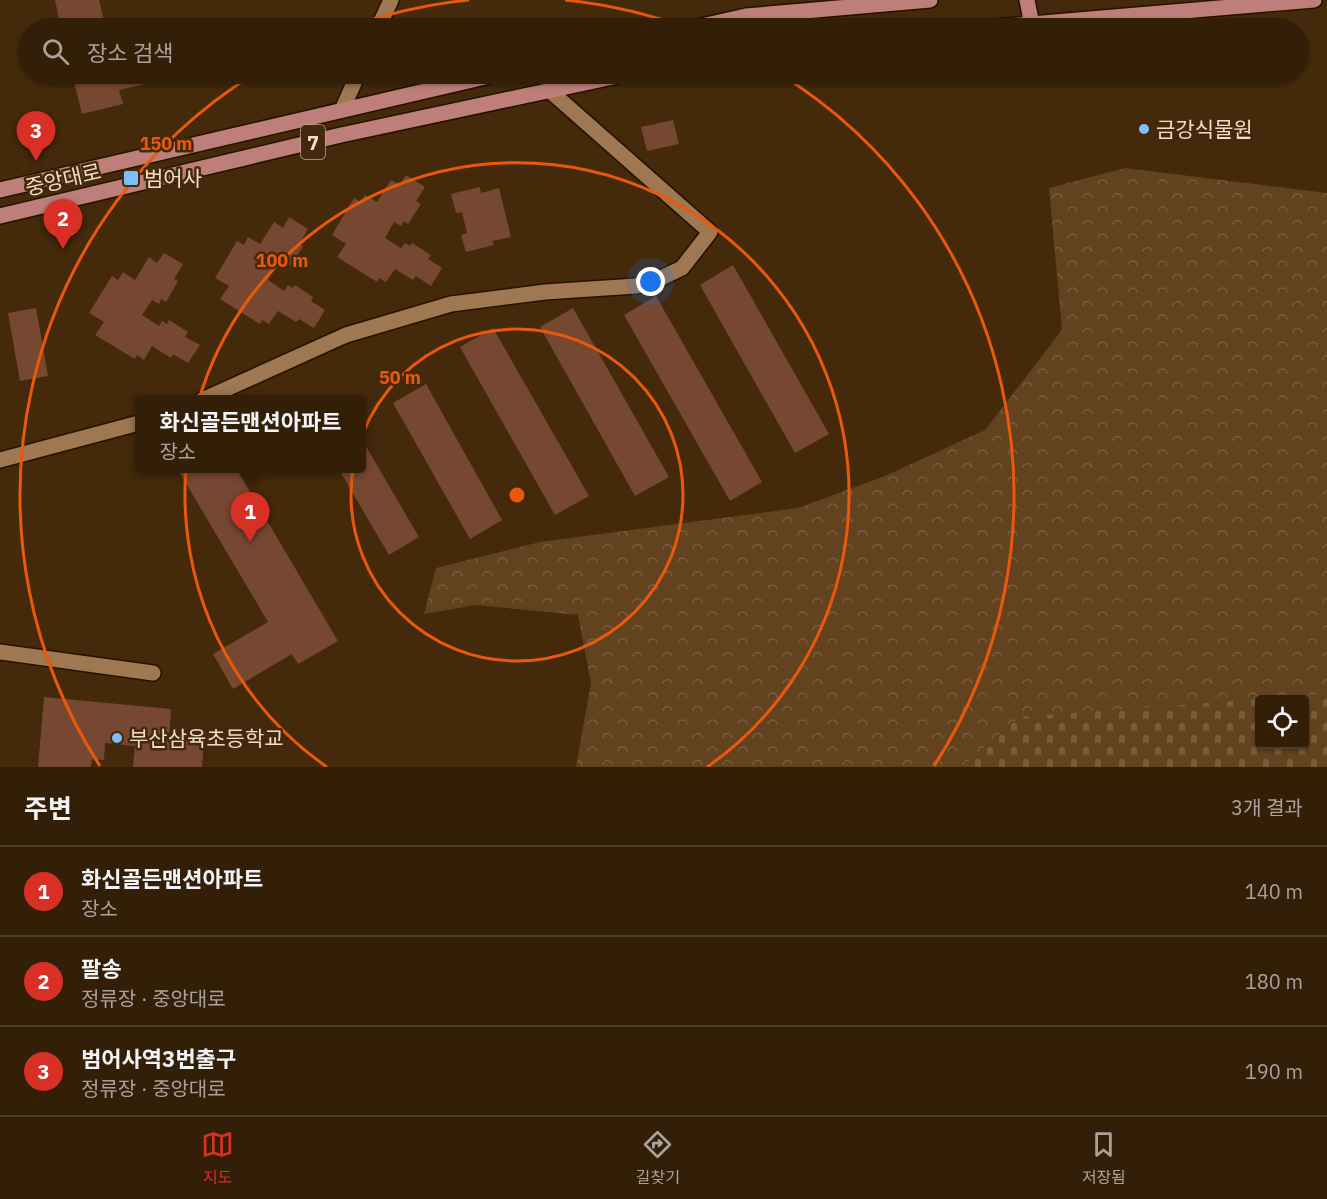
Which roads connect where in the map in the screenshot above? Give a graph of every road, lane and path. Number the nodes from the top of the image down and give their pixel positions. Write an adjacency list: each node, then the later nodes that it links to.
1 (391, 0): 5 (street)
2 (930, 0): 6 (main road)
3 (1027, 0): 7 (main road)
4 (1314, 0): 8 (main road)
5 (383, 18)
6 (737, 18)
7 (1031, 18)
8 (1111, 18)
9 (354, 84): 13 (street)
10 (455, 84): 13 (main road, 중앙대로 / 7)
11 (578, 84): 12 (main road, 중앙대로 / 7)
12 (549, 90): 15 (main road, 중앙대로 / 7); 16 (street)
13 (342, 110): 14 (main road, 중앙대로 / 7)
14 (0, 190)
15 (0, 216)
16 (211, 395)
17 (135, 424): 18 (street)
18 (0, 460)
19 (0, 652): 20 (street)
20 (153, 674)

